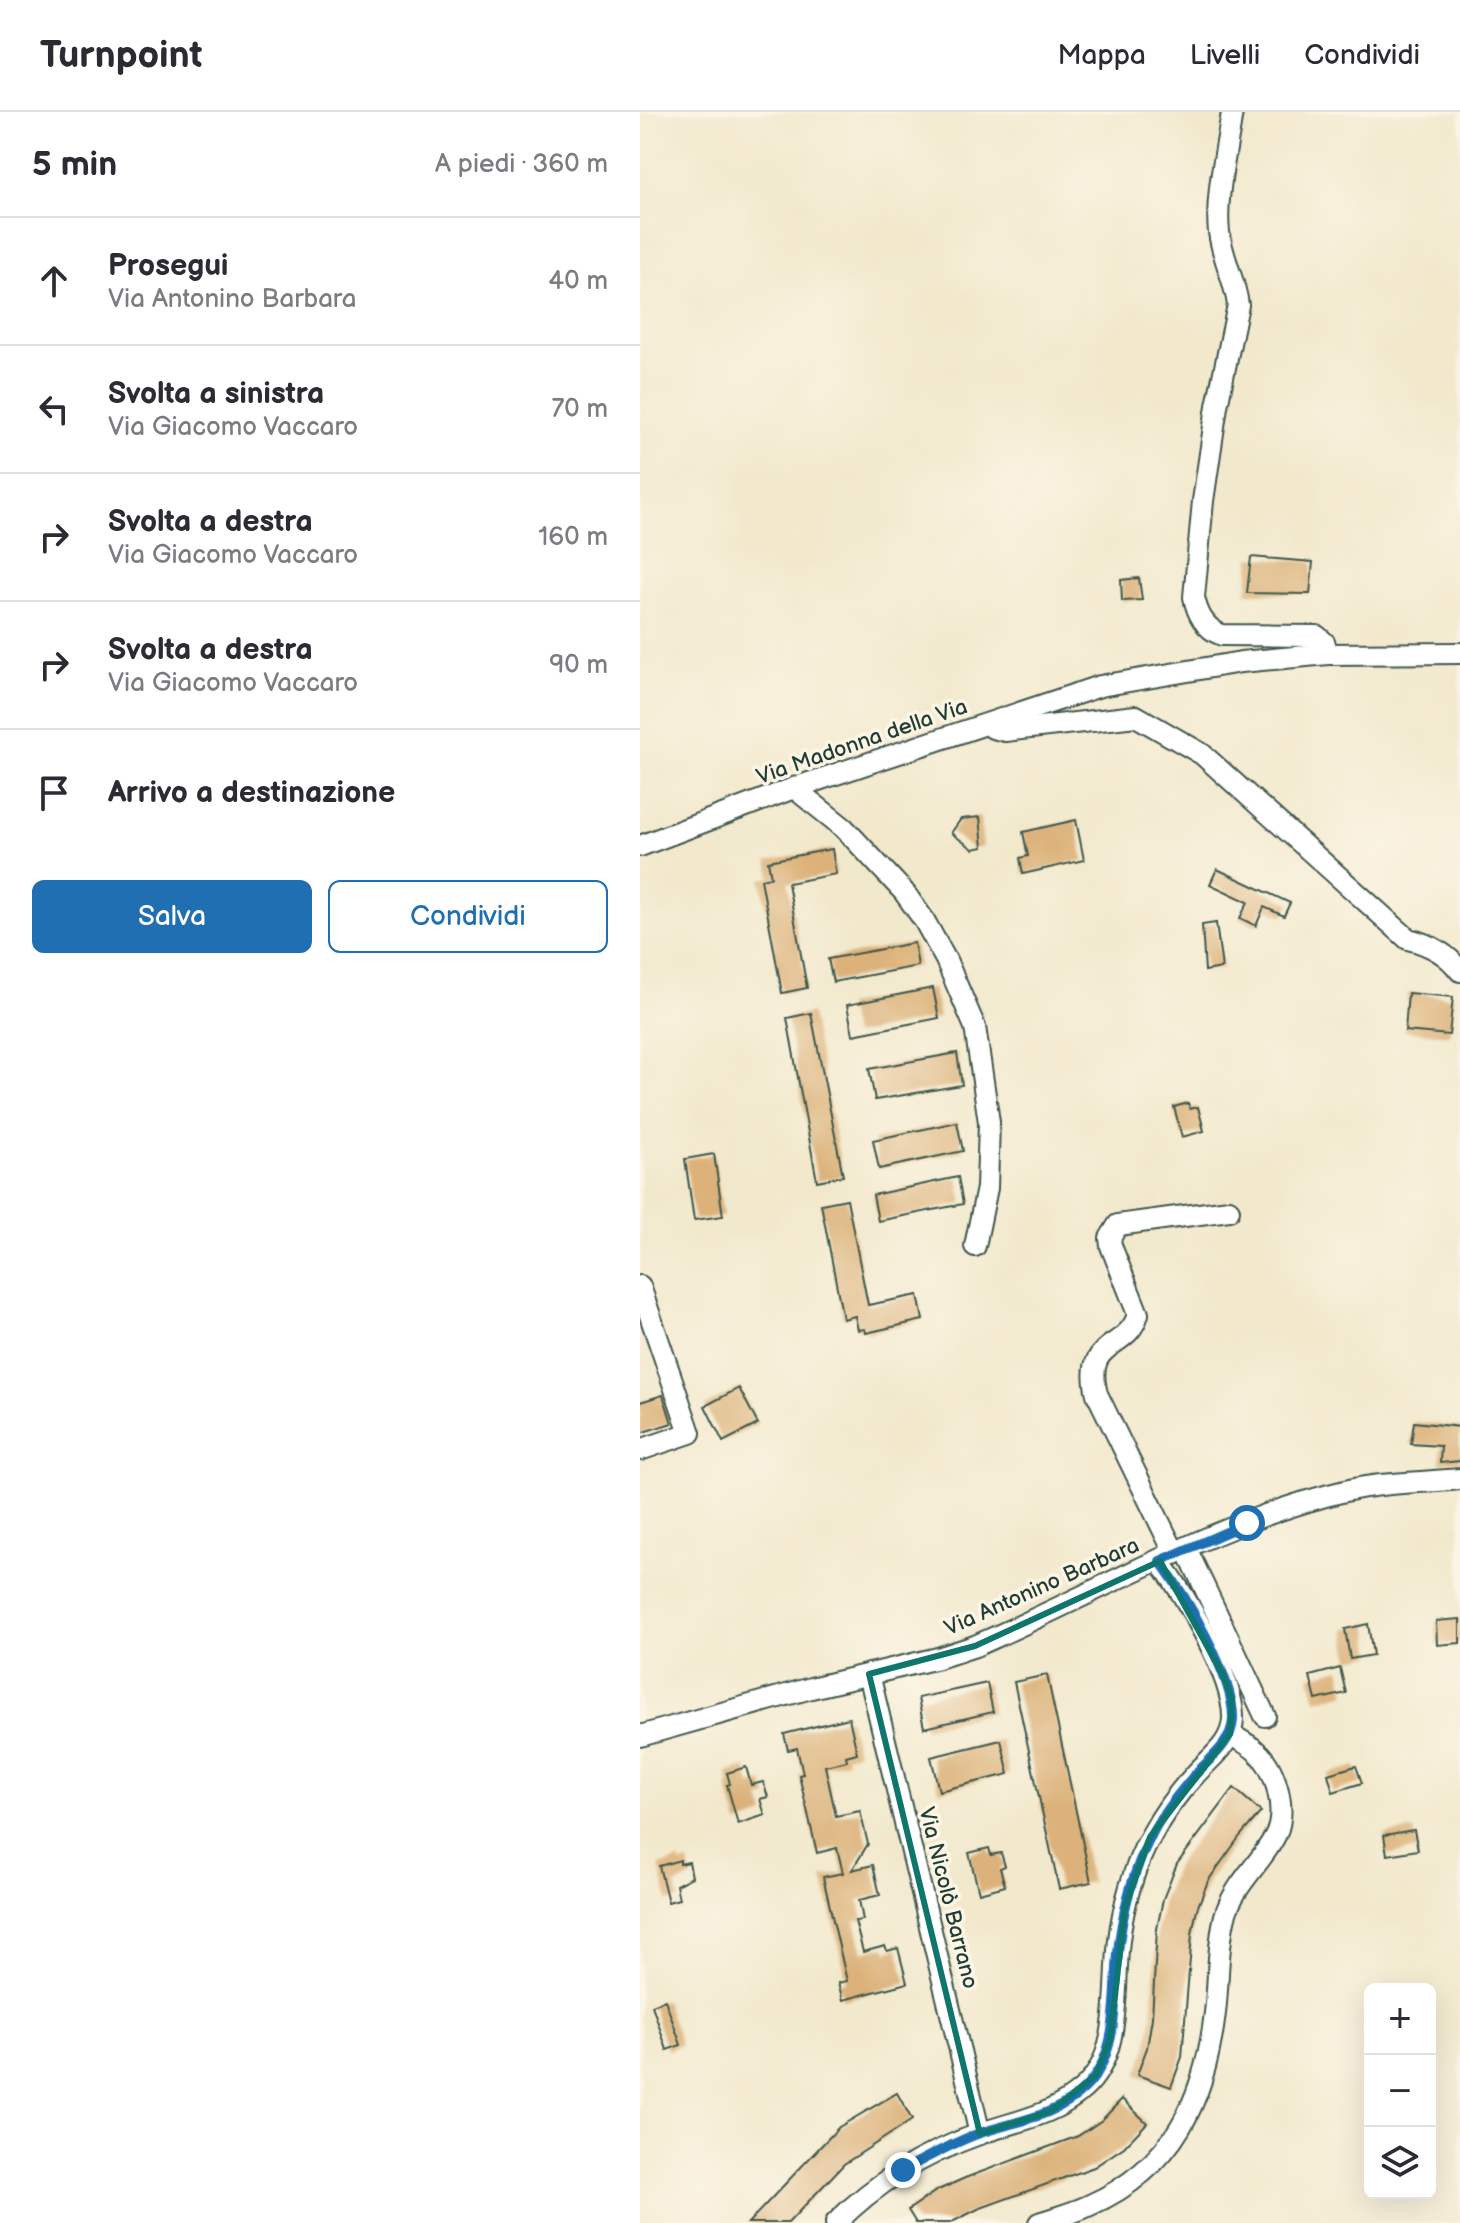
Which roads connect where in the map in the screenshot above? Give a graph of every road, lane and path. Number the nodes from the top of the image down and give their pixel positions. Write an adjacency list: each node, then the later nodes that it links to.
1 (1232, 112): 3 (street)
2 (1460, 653): 3 (street)
3 (1328, 654): 4 (street, Via Madonna della Via)
4 (985, 726): 5 (street, Via Madonna della Via); 7 (street)
5 (794, 788): 6 (street, Via Madonna della Via); 9 (street)
6 (640, 846)
7 (1460, 971)
8 (1229, 1210): 13 (street)
9 (975, 1246)
10 (642, 1299): 11 (street)
11 (640, 1450)
12 (1460, 1479): 13 (street, Via Antonino Barbara)
13 (1174, 1554): 14 (street, Via Antonino Barbara); 15 (street); 16 (street)
14 (869, 1674): 17 (street, Via Antonino Barbara); 18 (street, Via Nicolò Barrano)
15 (1265, 1716)
16 (1230, 1734): 18 (street); 20 (street)
17 (640, 1736)
18 (980, 2134): 19 (street)
19 (836, 2223)
20 (1039, 2223)

